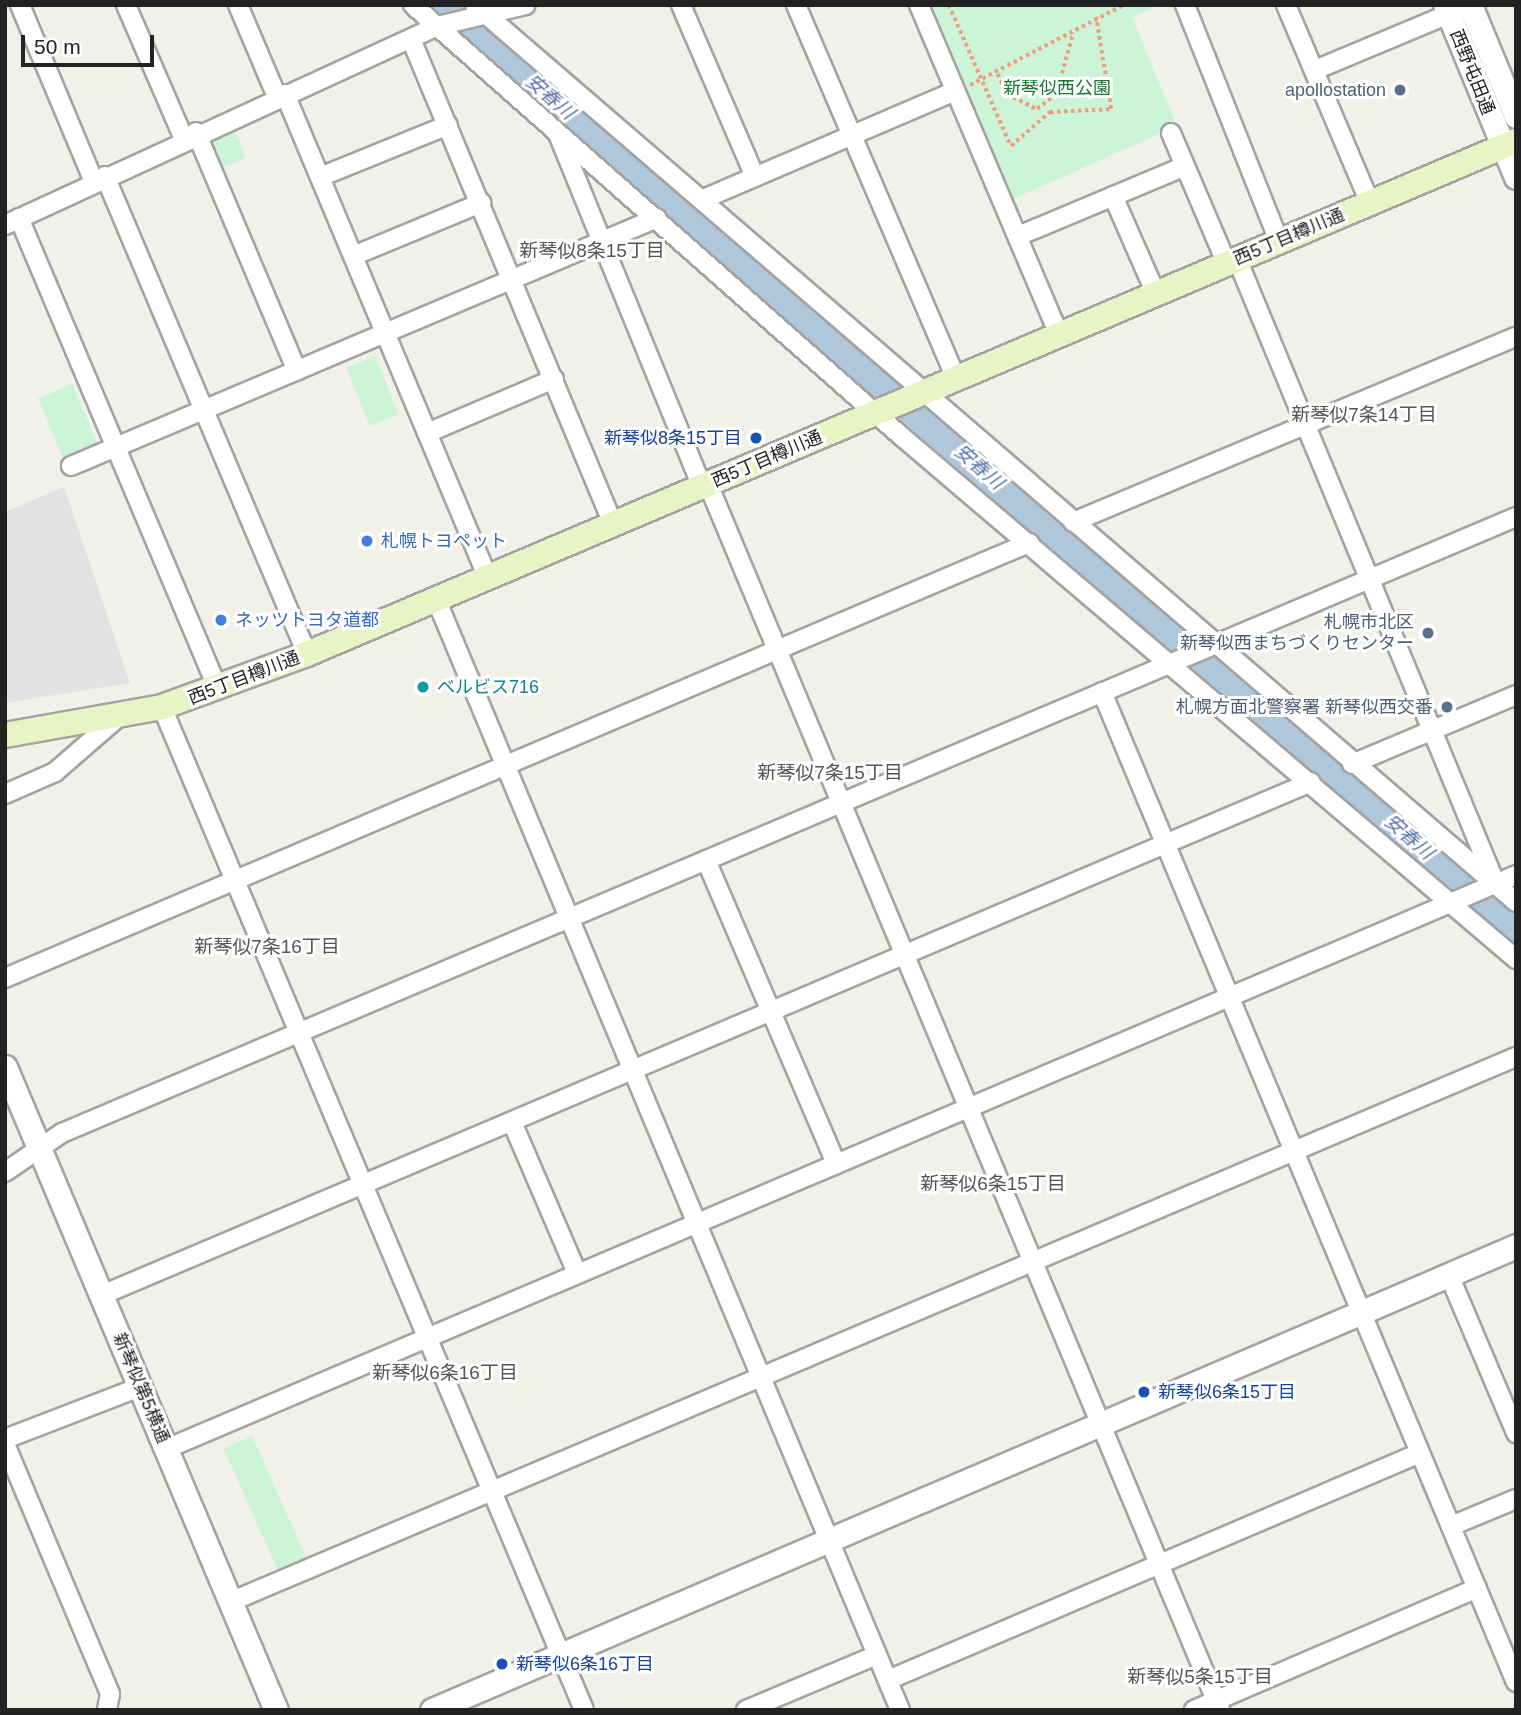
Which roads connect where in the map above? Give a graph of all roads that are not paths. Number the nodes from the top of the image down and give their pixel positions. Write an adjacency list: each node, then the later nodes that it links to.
1 (20, 5): 29 (street)
2 (126, 5): 22 (street)
3 (238, 5): 17 (street)
4 (414, 5): 13 (street)
5 (526, 5): 12 (street)
6 (681, 5): 27 (street)
7 (796, 5): 23 (street)
8 (919, 5): 16 (street)
9 (1185, 5): 38 (street)
10 (1286, 5): 15 (street)
11 (1461, 7): 15 (street); 18 (street, 西野屯田通); 24 (street, 西野屯田通)
12 (478, 11): 13 (street); 31 (street)
13 (442, 25): 14 (street); 20 (street)
14 (411, 39): 17 (street); 19 (street)
15 (1315, 70): 33 (street)
16 (955, 91): 23 (street); 36 (street)
17 (281, 95): 22 (street); 26 (street)
18 (1516, 116)
19 (448, 125): 26 (street); 32 (street)
20 (556, 130): 34 (street); 37 (street)
21 (1171, 132): 25 (street)
22 (190, 136): 29 (street); 46 (street)
23 (853, 136): 27 (street); 47 (street)
24 (1509, 144): 28 (street, 西野屯田通); 33 (main road, 西5丁目樽川通)
25 (1185, 166): 30 (street); 40 (street)
26 (320, 177): 39 (street)
27 (755, 177): 31 (street)
28 (1516, 177)
29 (99, 179): 35 (street); 50 (street)
30 (1113, 196): 36 (street); 42 (street)
31 (701, 200): 49 (street)
32 (481, 203): 39 (street); 41 (street)
33 (1370, 203): 38 (main road, 西5丁目樽川通)
34 (657, 218): 37 (street); 51 (street)
35 (12, 221): 54 (street)
36 (1018, 236): 44 (street)
37 (602, 242): 41 (street); 56 (street)
38 (1279, 242): 40 (main road, 西5丁目樽川通)
39 (353, 256): 43 (street)
40 (1232, 261): 42 (main road, 西5丁目樽川通); 52 (street)
41 (513, 279): 43 (street); 48 (street)
42 (1156, 294): 44 (main road, 西5丁目樽川通)
43 (385, 334): 46 (street); 53 (street)
44 (1059, 335): 47 (main road, 西5丁目樽川通)
45 (1516, 337): 52 (street)
46 (297, 370): 50 (street)
47 (956, 378): 49 (main road, 西5丁目樽川通)
48 (554, 379): 53 (street); 59 (street)
49 (917, 395): 51 (main road, 西5丁目樽川通); 58 (street)
50 (204, 410): 54 (street); 66 (street)
51 (882, 410): 56 (main road, 西5丁目樽川通); 60 (street)
52 (1306, 426): 58 (street); 62 (street)
53 (426, 433): 61 (street)
54 (116, 445): 55 (street); 68 (street)
55 (71, 466)
56 (705, 485): 59 (main road, 西5丁目樽川通); 65 (street)
57 (1516, 517): 62 (street)
58 (1073, 522): 64 (street)
59 (613, 524): 61 (main road, 西5丁目樽川通)
60 (1029, 543): 65 (street); 67 (street)
61 (488, 578): 63 (main road, 西5丁目樽川通)
62 (1371, 579): 64 (street); 73 (street)
63 (436, 599): 66 (main road, 西5丁目樽川通); 75 (street)
64 (1210, 645): 67 (street); 76 (street)
65 (775, 651): 75 (street); 79 (street)
66 (307, 654): 68 (main road, 西5丁目樽川通)
67 (1176, 660): 69 (street); 77 (street)
68 (218, 689): 71 (main road, 西5丁目樽川通)
69 (1102, 692): 79 (street); 80 (street)
70 (1516, 695): 73 (street)
71 (162, 707): 72 (main road, 西5丁目樽川通); 83 (street)
72 (116, 719): 74 (main road, 西5丁目樽川通); 78 (street)
73 (1433, 730): 76 (street); 84 (street)
74 (5, 735)
75 (505, 763): 83 (street); 87 (street)
76 (1352, 765): 84 (street)
77 (1311, 782): 80 (street); 85 (street)
78 (5, 794)
79 (839, 803): 81 (street); 88 (street)
80 (1165, 844): 88 (street); 91 (street)
81 (706, 860): 87 (street); 92 (street)
82 (1516, 875): 84 (street)
83 (234, 879): 90 (street); 93 (street)
84 (1490, 886): 85 (street); 86 (street)
85 (1457, 901): 89 (street); 91 (street)
86 (1516, 902)
87 (569, 918): 93 (street); 96 (street)
88 (903, 956): 92 (street); 97 (street)
89 (1516, 959)
90 (5, 978)
91 (1230, 997): 97 (street); 99 (street)
92 (772, 1012): 96 (street); 101 (street)
93 (298, 1033): 100 (street); 103 (street)
94 (1516, 1057): 99 (street)
95 (5, 1067): 100 (street, 新琴似第5横通)
96 (634, 1070): 98 (street); 104 (street)
97 (967, 1107): 101 (street); 106 (street)
98 (512, 1122): 103 (street); 107 (street)
99 (1293, 1149): 106 (street); 110 (street)
100 (41, 1150): 102 (street); 109 (street, 新琴似第5横通)
101 (836, 1164): 104 (street)
102 (5, 1172)
103 (363, 1185): 109 (street); 111 (street)
104 (697, 1223): 107 (street); 112 (street)
105 (1516, 1246): 108 (street)
106 (1031, 1262): 112 (street); 114 (street)
107 (577, 1273): 111 (street)
108 (1449, 1275): 110 (street); 115 (street)
109 (102, 1295): 113 (street, 新琴似第5横通)
110 (1361, 1312): 114 (street); 118 (street)
111 (428, 1338): 117 (street); 119 (street)
112 (760, 1376): 119 (street); 122 (street)
113 (140, 1387): 116 (street); 117 (street, 新琴似第5横通)
114 (1099, 1425): 122 (street); 123 (street)
115 (1516, 1433)
116 (5, 1441): 131 (street)
117 (166, 1449): 125 (street, 新琴似第5横通)
118 (1420, 1453): 121 (street); 123 (street)
119 (492, 1491): 125 (street); 126 (street)
120 (1516, 1499): 121 (street)
121 (1451, 1526): 124 (street)
122 (829, 1540): 126 (street); 127 (street)
123 (1159, 1567): 128 (street); 130 (street)
124 (1477, 1588): 129 (street); 130 (street)
125 (230, 1602): 132 (street, 新琴似第5横通)
126 (561, 1654): 133 (street); 134 (street)
127 (877, 1655): 128 (street); 135 (street)
128 (888, 1680): 136 (street)
129 (1516, 1682)
130 (1218, 1705): 137 (street)
131 (107, 1710)
132 (276, 1710)
133 (432, 1710)
134 (584, 1710)
135 (746, 1710)
136 (900, 1710)
137 (1194, 1710)

